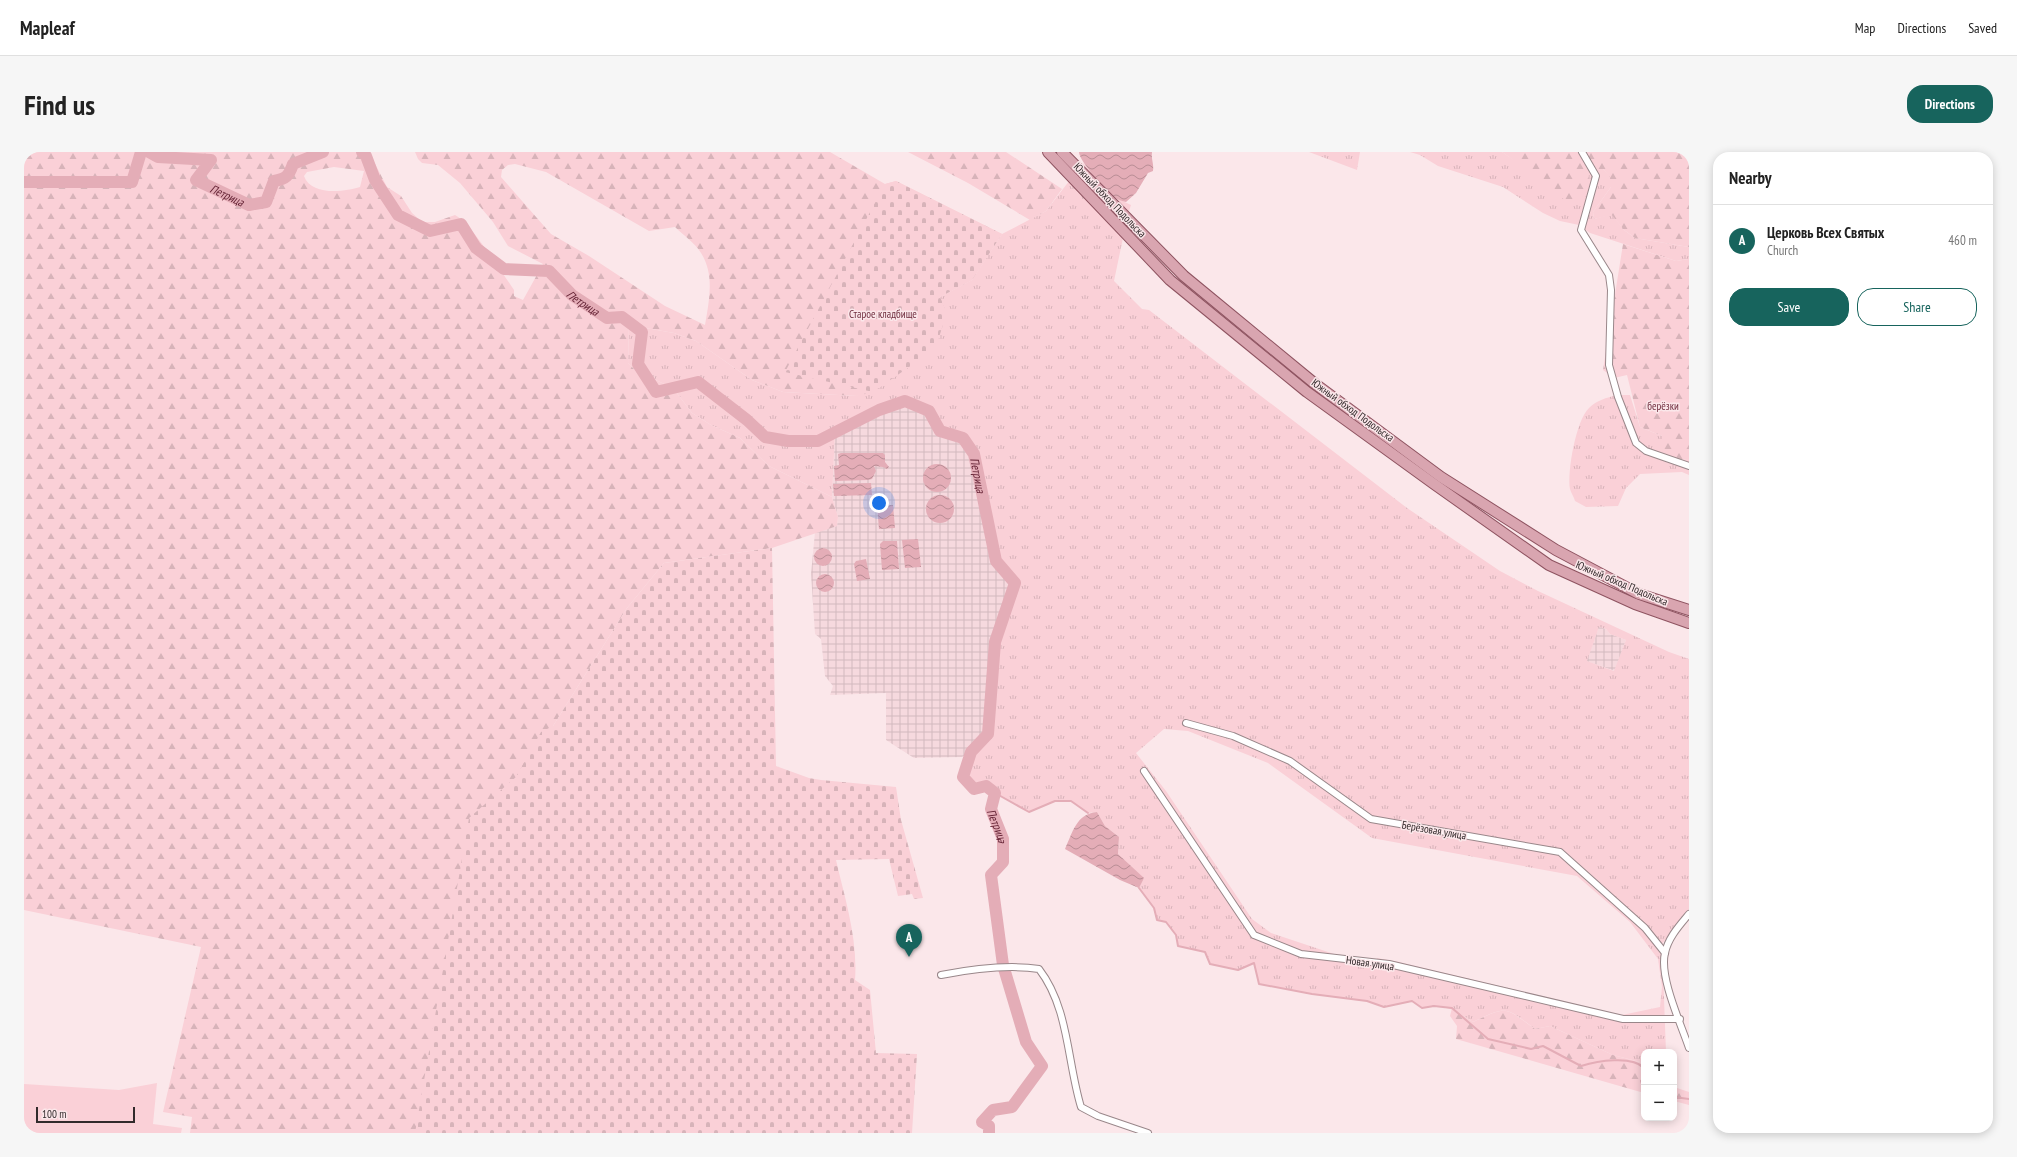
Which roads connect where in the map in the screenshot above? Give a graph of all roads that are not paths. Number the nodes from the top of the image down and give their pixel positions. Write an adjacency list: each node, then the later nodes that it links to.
1 (1048, 152): 6 (main road, Южный обход Подольска)
2 (1062, 152): 5 (main road, Южный обход Подольска)
3 (1582, 152): 4 (street)
4 (1689, 466)
5 (1689, 610)
6 (1689, 623)
7 (1186, 724): 10 (street, Берёзовая улица)
8 (1144, 771): 12 (street, Новая улица)
9 (1689, 914): 10 (street)
10 (1665, 953): 12 (street)
11 (941, 975): 14 (street)
12 (1680, 1019): 13 (street)
13 (1689, 1048)
14 (1148, 1133)

